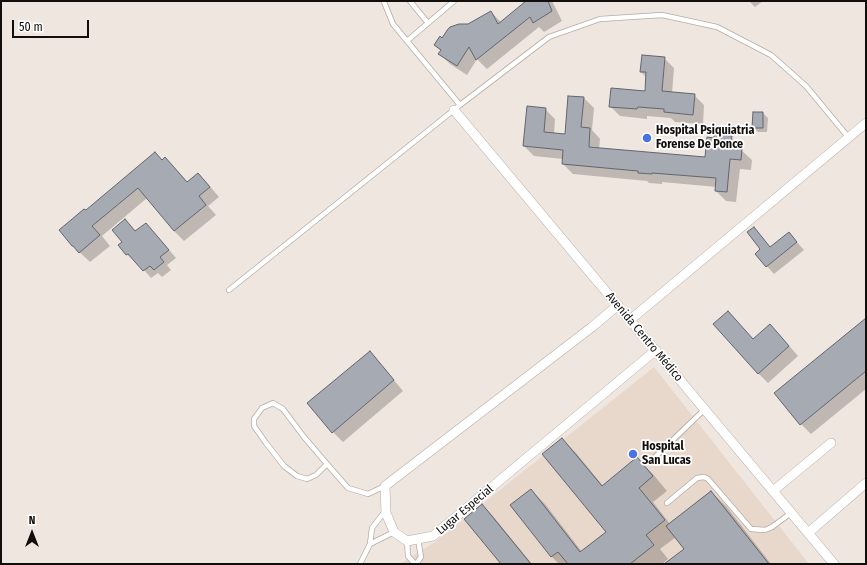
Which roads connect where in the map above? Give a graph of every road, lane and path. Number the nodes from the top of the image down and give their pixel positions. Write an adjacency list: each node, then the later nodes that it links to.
1 (384, 1): 5 (lane)
2 (410, 1): 4 (lane)
3 (454, 1): 4 (lane)
4 (428, 23): 5 (lane)
5 (407, 41): 6 (lane)
6 (457, 107): 8 (lane); 9 (lane); 10 (street, Avenida Centro Médico)
7 (866, 123): 8 (street)
8 (849, 138): 11 (street)
9 (229, 290)
10 (618, 305): 11 (street, Avenida Centro Médico); 18 (street)
11 (630, 320): 12 (street, Avenida Centro Médico)
12 (656, 350): 13 (street, Avenida Centro Médico); 25 (street, Lugar Especial)
13 (705, 409): 15 (lane); 19 (street, Avenida Centro Médico)
14 (831, 443): 19 (street)
15 (653, 459)
16 (327, 464): 16 (lane); 18 (lane)
17 (866, 483): 24 (street)
18 (385, 486): 21 (street)
19 (773, 491): 22 (street, Avenida Centro Médico)
20 (667, 504): 22 (lane)
21 (386, 510): 23 (street); 27 (lane)
22 (791, 513): 24 (street, Avenida Centro Médico)
23 (394, 532): 26 (street); 27 (lane)
24 (808, 533): 30 (street, Avenida Centro Médico)
25 (418, 538): 26 (street, Lugar Especial); 29 (lane)
26 (408, 541): 29 (lane)
27 (370, 544): 28 (lane)
28 (360, 564)
29 (416, 564)
30 (834, 564)

